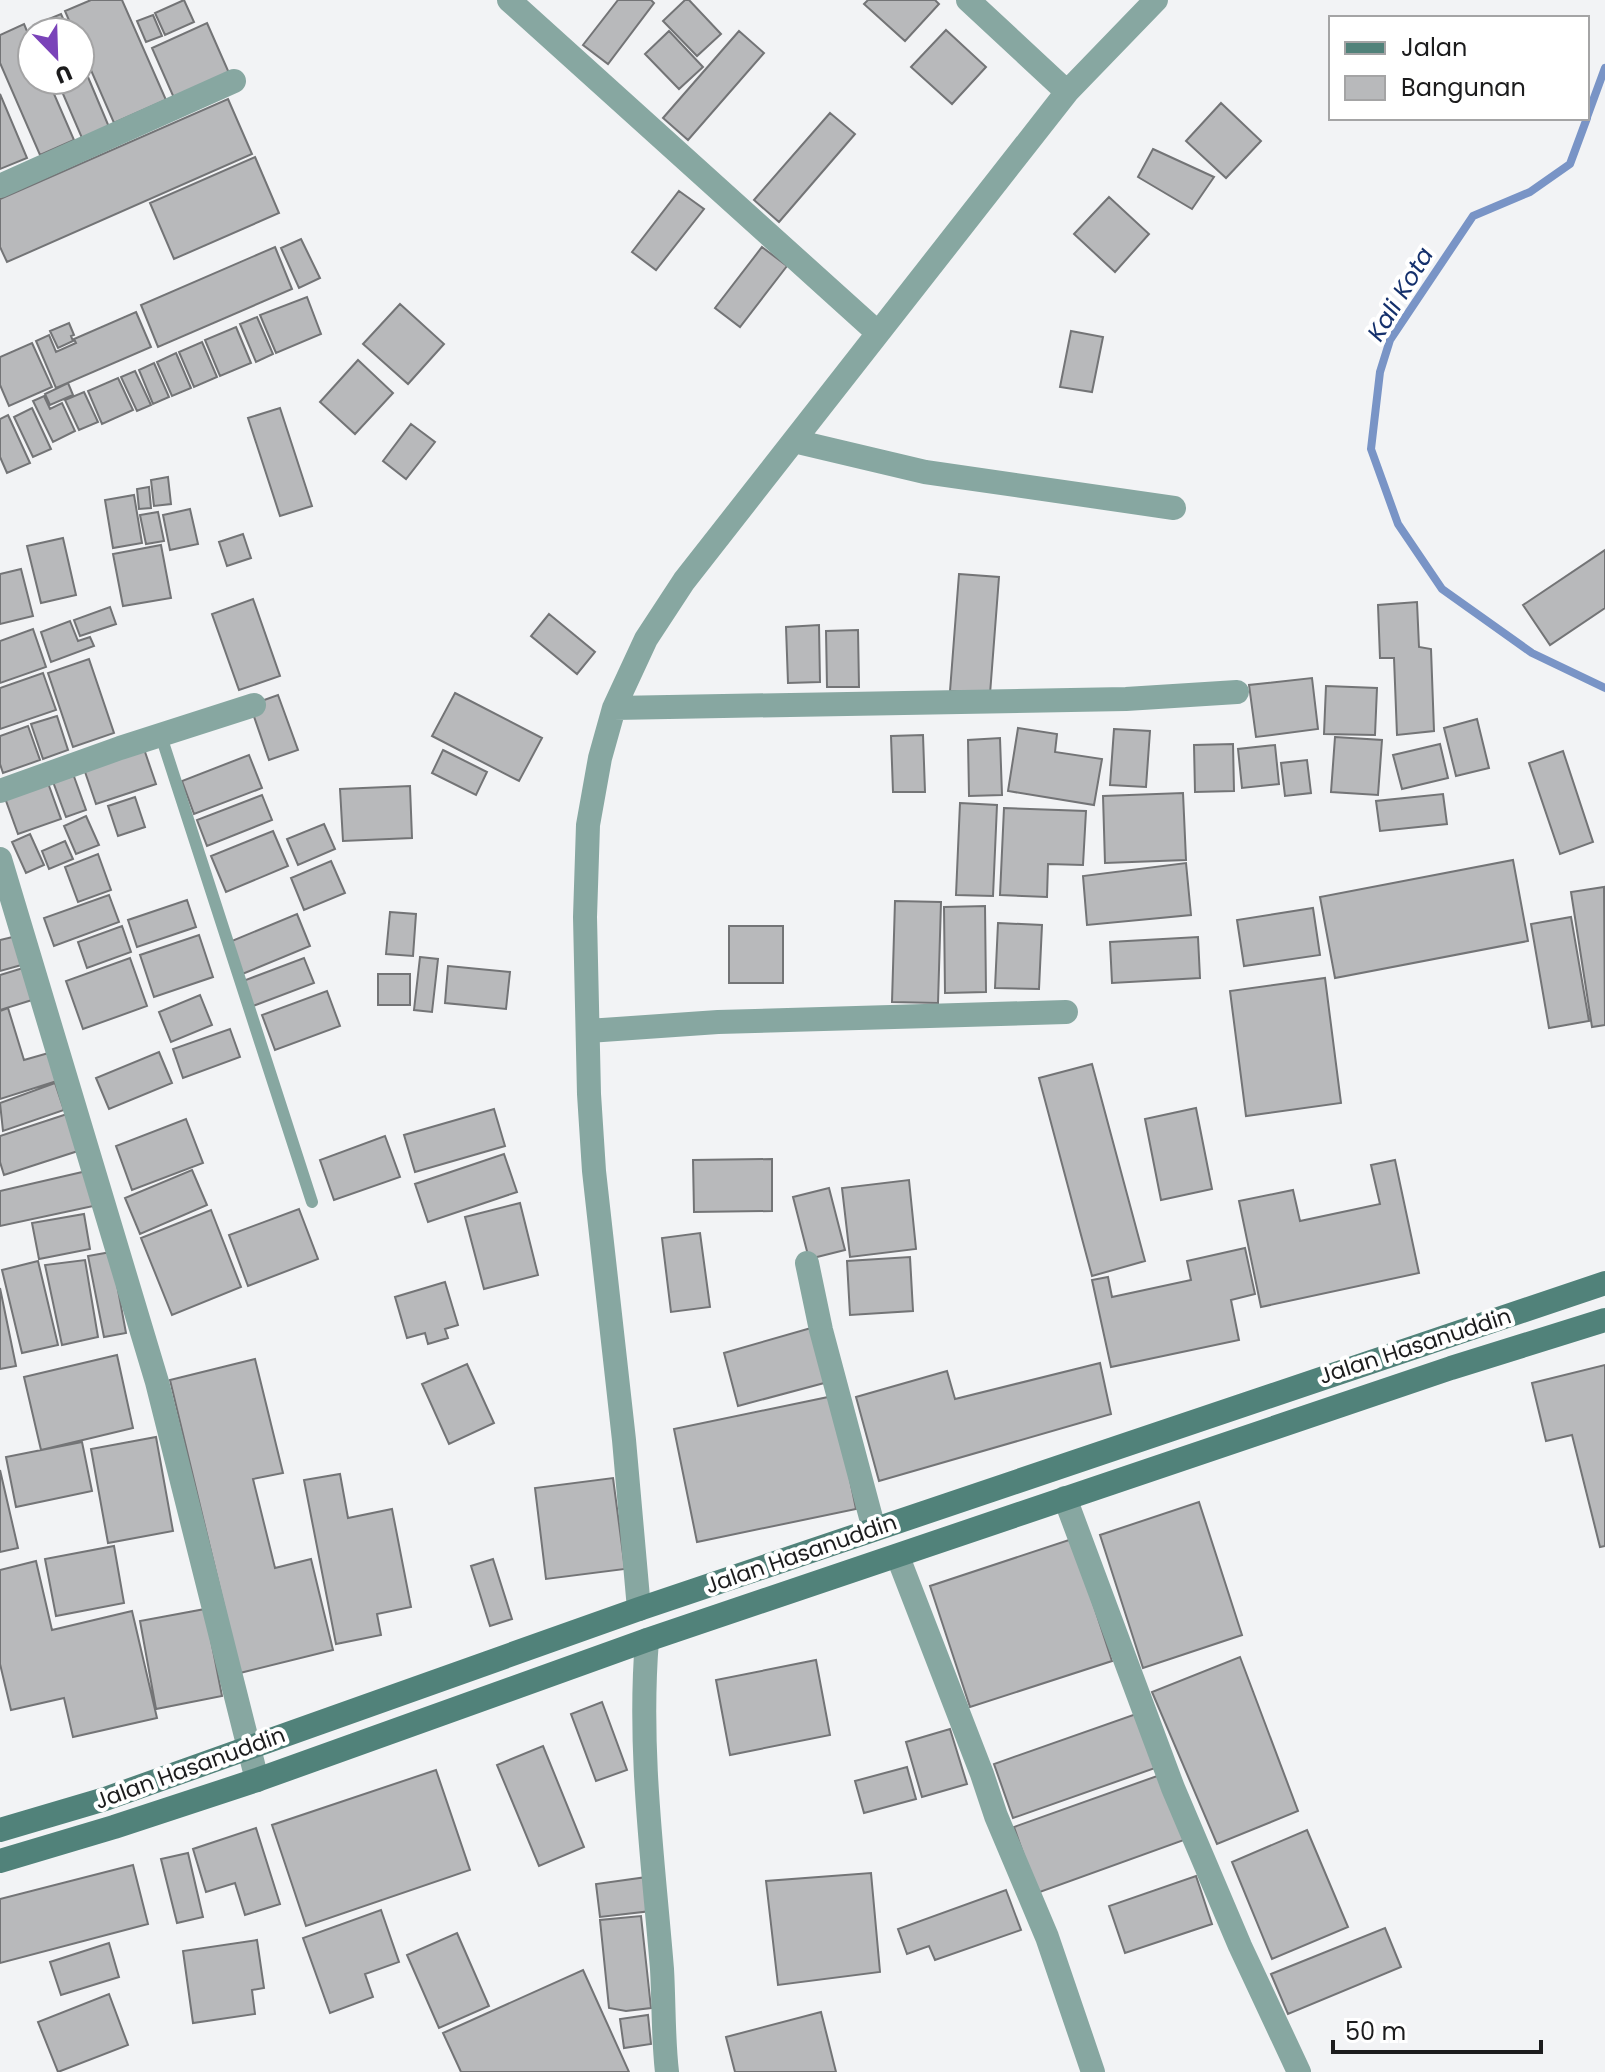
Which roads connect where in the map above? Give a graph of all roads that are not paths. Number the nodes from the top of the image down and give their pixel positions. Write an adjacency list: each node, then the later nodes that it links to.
1 (509, 0): 7 (street)
2 (968, 0): 5 (street)
3 (1156, 0): 5 (street)
4 (234, 81): 6 (street)
5 (1067, 92): 7 (street)
6 (0, 186)
7 (878, 333): 8 (street)
8 (794, 441): 9 (street); 12 (street)
9 (1174, 508)
10 (1237, 692): 12 (street)
11 (254, 705): 13 (street)
12 (614, 708): 17 (street)
13 (161, 736): 14 (street); 18 (lane)
14 (0, 791)
15 (0, 859): 29 (street)
16 (1066, 1012): 17 (street)
17 (588, 1031): 27 (street)
18 (312, 1202)
19 (807, 1263): 25 (street)
20 (1605, 1283): 22 (street, Jalan Hasanuddin)
21 (1605, 1320): 23 (street, Jalan Hasanuddin)
22 (1442, 1337): 23 (street); 25 (street, Jalan Hasanuddin)
23 (1451, 1368): 24 (street, Jalan Hasanuddin)
24 (1065, 1498): 26 (street, Jalan Hasanuddin); 35 (street)
25 (874, 1529): 27 (street, Jalan Hasanuddin)
26 (898, 1557): 28 (street, Jalan Hasanuddin); 34 (street)
27 (639, 1609): 29 (street, Jalan Hasanuddin)
28 (647, 1640): 30 (street, Jalan Hasanuddin); 33 (street)
29 (250, 1746): 30 (street); 31 (street, Jalan Hasanuddin)
30 (257, 1780): 32 (street, Jalan Hasanuddin)
31 (0, 1830)
32 (0, 1861)
33 (667, 2072)
34 (1093, 2072)
35 (1299, 2072)

